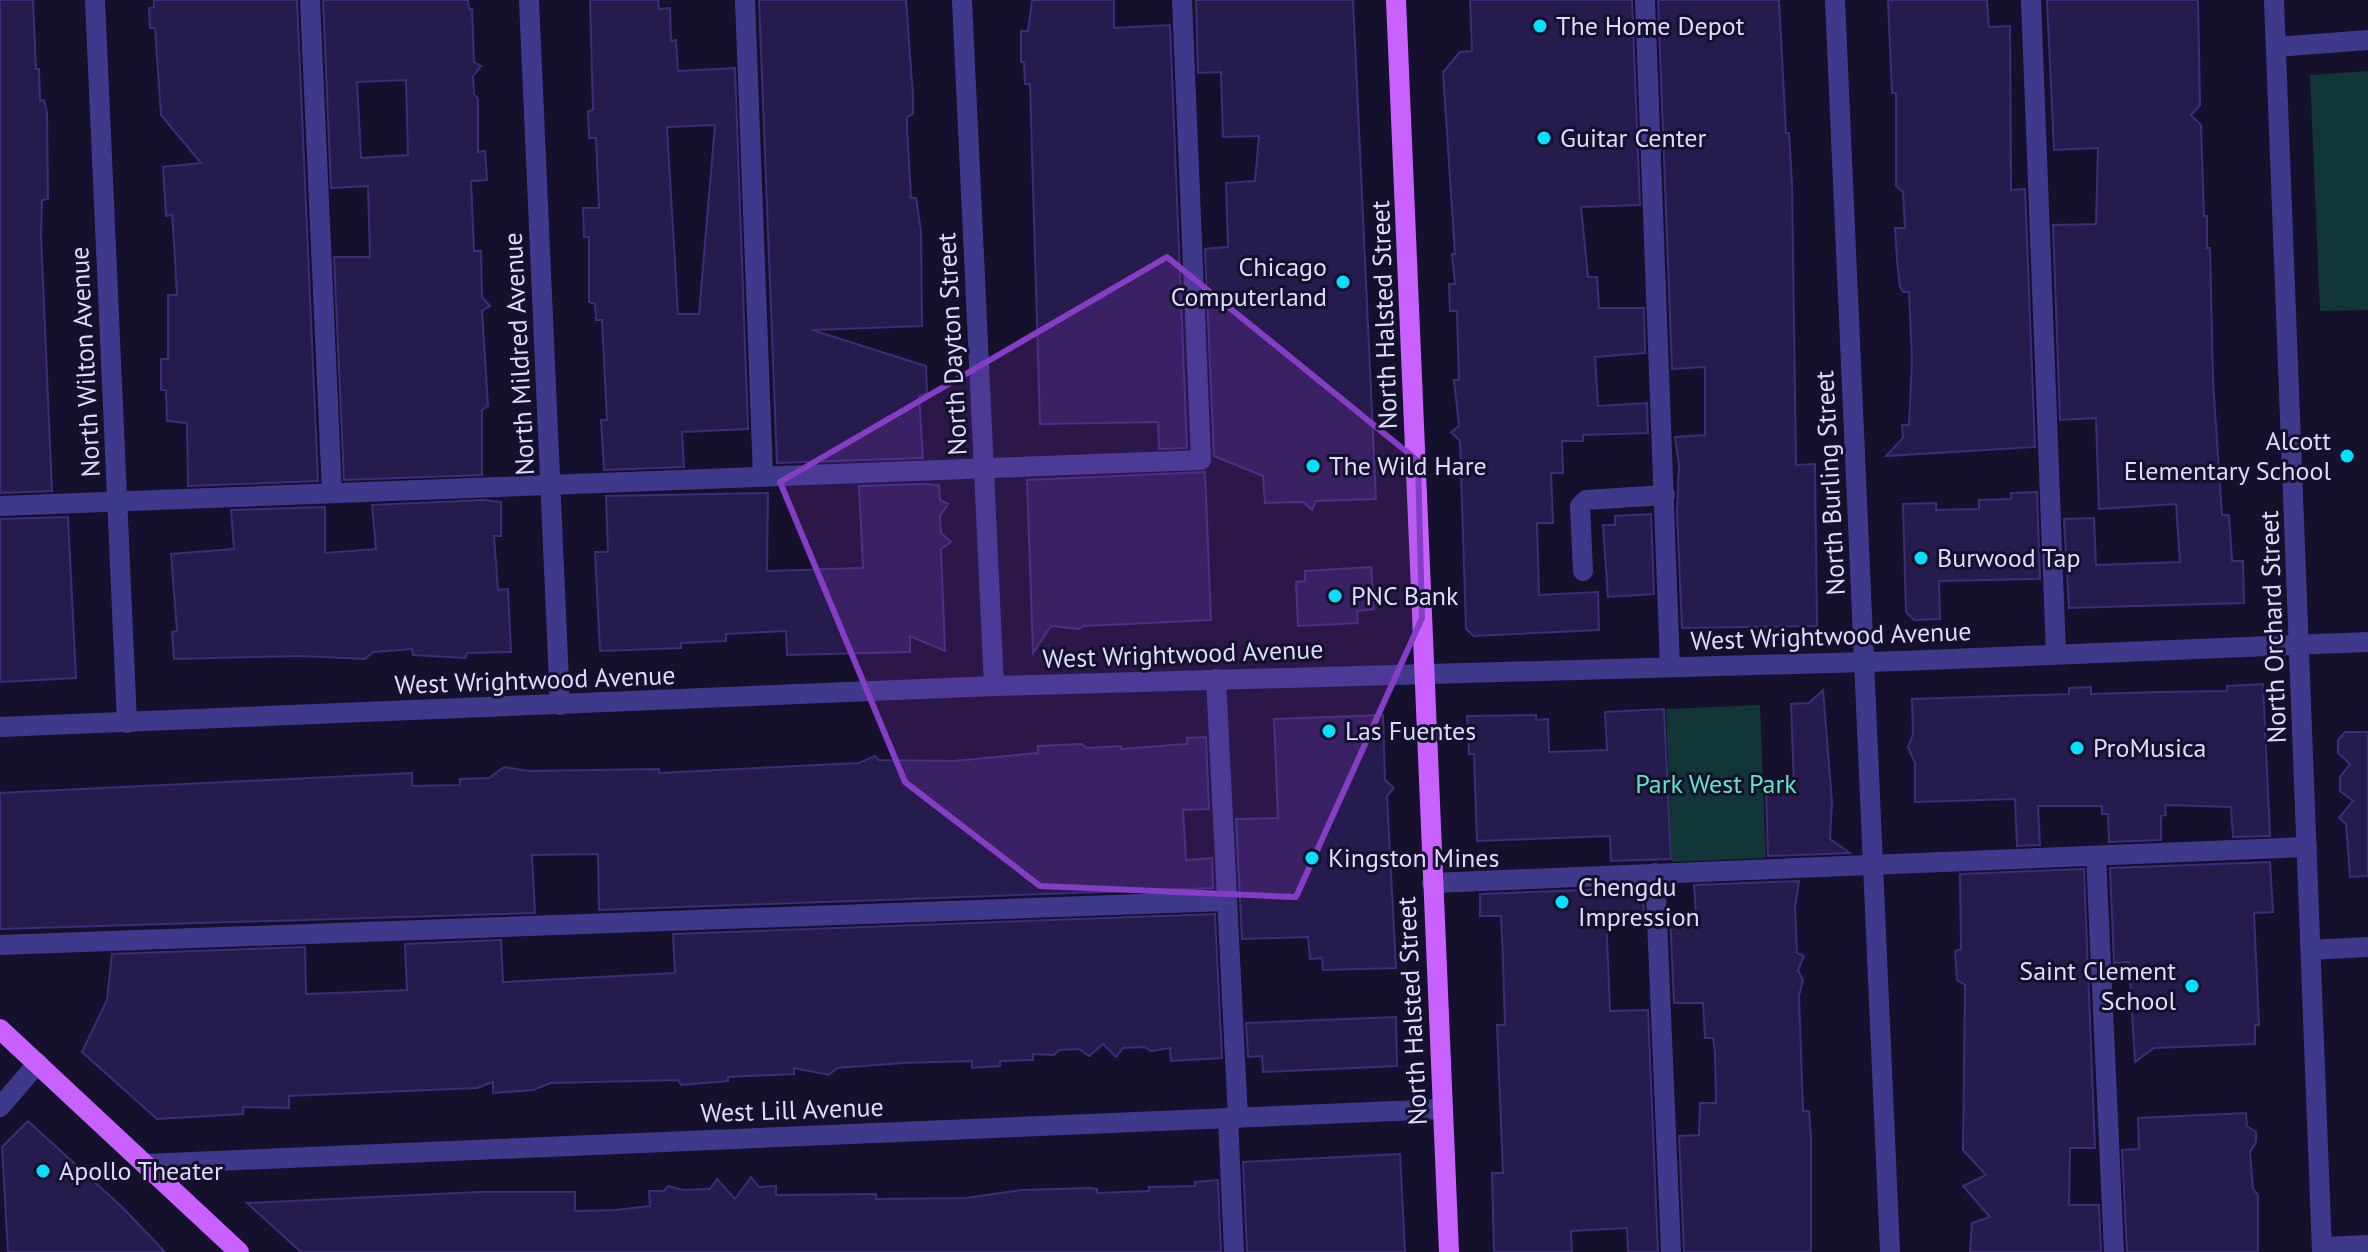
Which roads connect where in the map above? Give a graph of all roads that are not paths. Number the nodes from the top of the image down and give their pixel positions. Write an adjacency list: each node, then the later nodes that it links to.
1 (95, 0): 19 (street, North Wilton Avenue)
2 (310, 0): 17 (street)
3 (529, 0): 16 (street, North Mildred Avenue)
4 (745, 0): 15 (street)
5 (962, 0): 14 (street, North Dayton Street)
6 (1182, 0): 14 (street)
7 (1396, 0): 27 (main road, North Halsted Street)
8 (1645, 0): 18 (street)
9 (1835, 0): 25 (street, North Burling Street)
10 (2031, 0): 24 (street)
11 (2274, 0): 13 (street, North Orchard Street)
12 (2368, 40): 13 (street)
13 (2276, 47): 23 (street, North Orchard Street)
14 (984, 468): 15 (street); 29 (street, North Dayton Street)
15 (763, 476): 16 (street)
16 (551, 485): 17 (street); 30 (street, North Mildred Avenue)
17 (332, 493): 19 (street)
18 (1665, 495): 21 (street); 26 (street)
19 (117, 502): 20 (street); 31 (street, North Wilton Avenue)
20 (0, 506)
21 (1583, 571)
22 (2368, 642): 23 (street, West Wrightwood Avenue)
23 (2300, 644): 24 (street, West Wrightwood Avenue); 33 (street, North Orchard Street)
24 (2056, 654): 25 (street, West Wrightwood Avenue)
25 (1864, 662): 26 (street, West Wrightwood Avenue); 35 (street, North Burling Street)
26 (1670, 666): 27 (street, West Wrightwood Avenue)
27 (1425, 672): 28 (street, West Wrightwood Avenue); 37 (main road, North Halsted Street)
28 (1216, 679): 29 (street, West Wrightwood Avenue); 38 (street)
29 (994, 686): 30 (street, West Wrightwood Avenue)
30 (560, 705): 31 (street, West Wrightwood Avenue)
31 (127, 723): 32 (street, West Wrightwood Avenue)
32 (0, 727)
33 (2307, 847): 34 (street); 41 (street, North Orchard Street)
34 (2096, 856): 35 (street); 55 (street)
35 (1872, 865): 36 (street); 54 (street, North Burling Street)
36 (1655, 873): 37 (street); 53 (street)
37 (1432, 883): 45 (main road, North Halsted Street)
38 (1227, 901): 39 (street); 46 (street)
39 (0, 945)
40 (2368, 947): 41 (street)
41 (2311, 950): 49 (street, North Orchard Street)
42 (0, 1029): 43 (main road)
43 (38, 1063): 44 (street); 47 (main road)
44 (0, 1107)
45 (1443, 1109): 46 (street, West Lill Avenue); 52 (main road, North Halsted Street)
46 (1233, 1118): 47 (street, West Lill Avenue); 51 (street)
47 (145, 1164): 50 (main road)
48 (2368, 1245): 49 (street)
49 (2322, 1250)
50 (239, 1252)
51 (1234, 1252)
52 (1449, 1252)
53 (1671, 1252)
54 (1890, 1252)
55 (2114, 1252)

